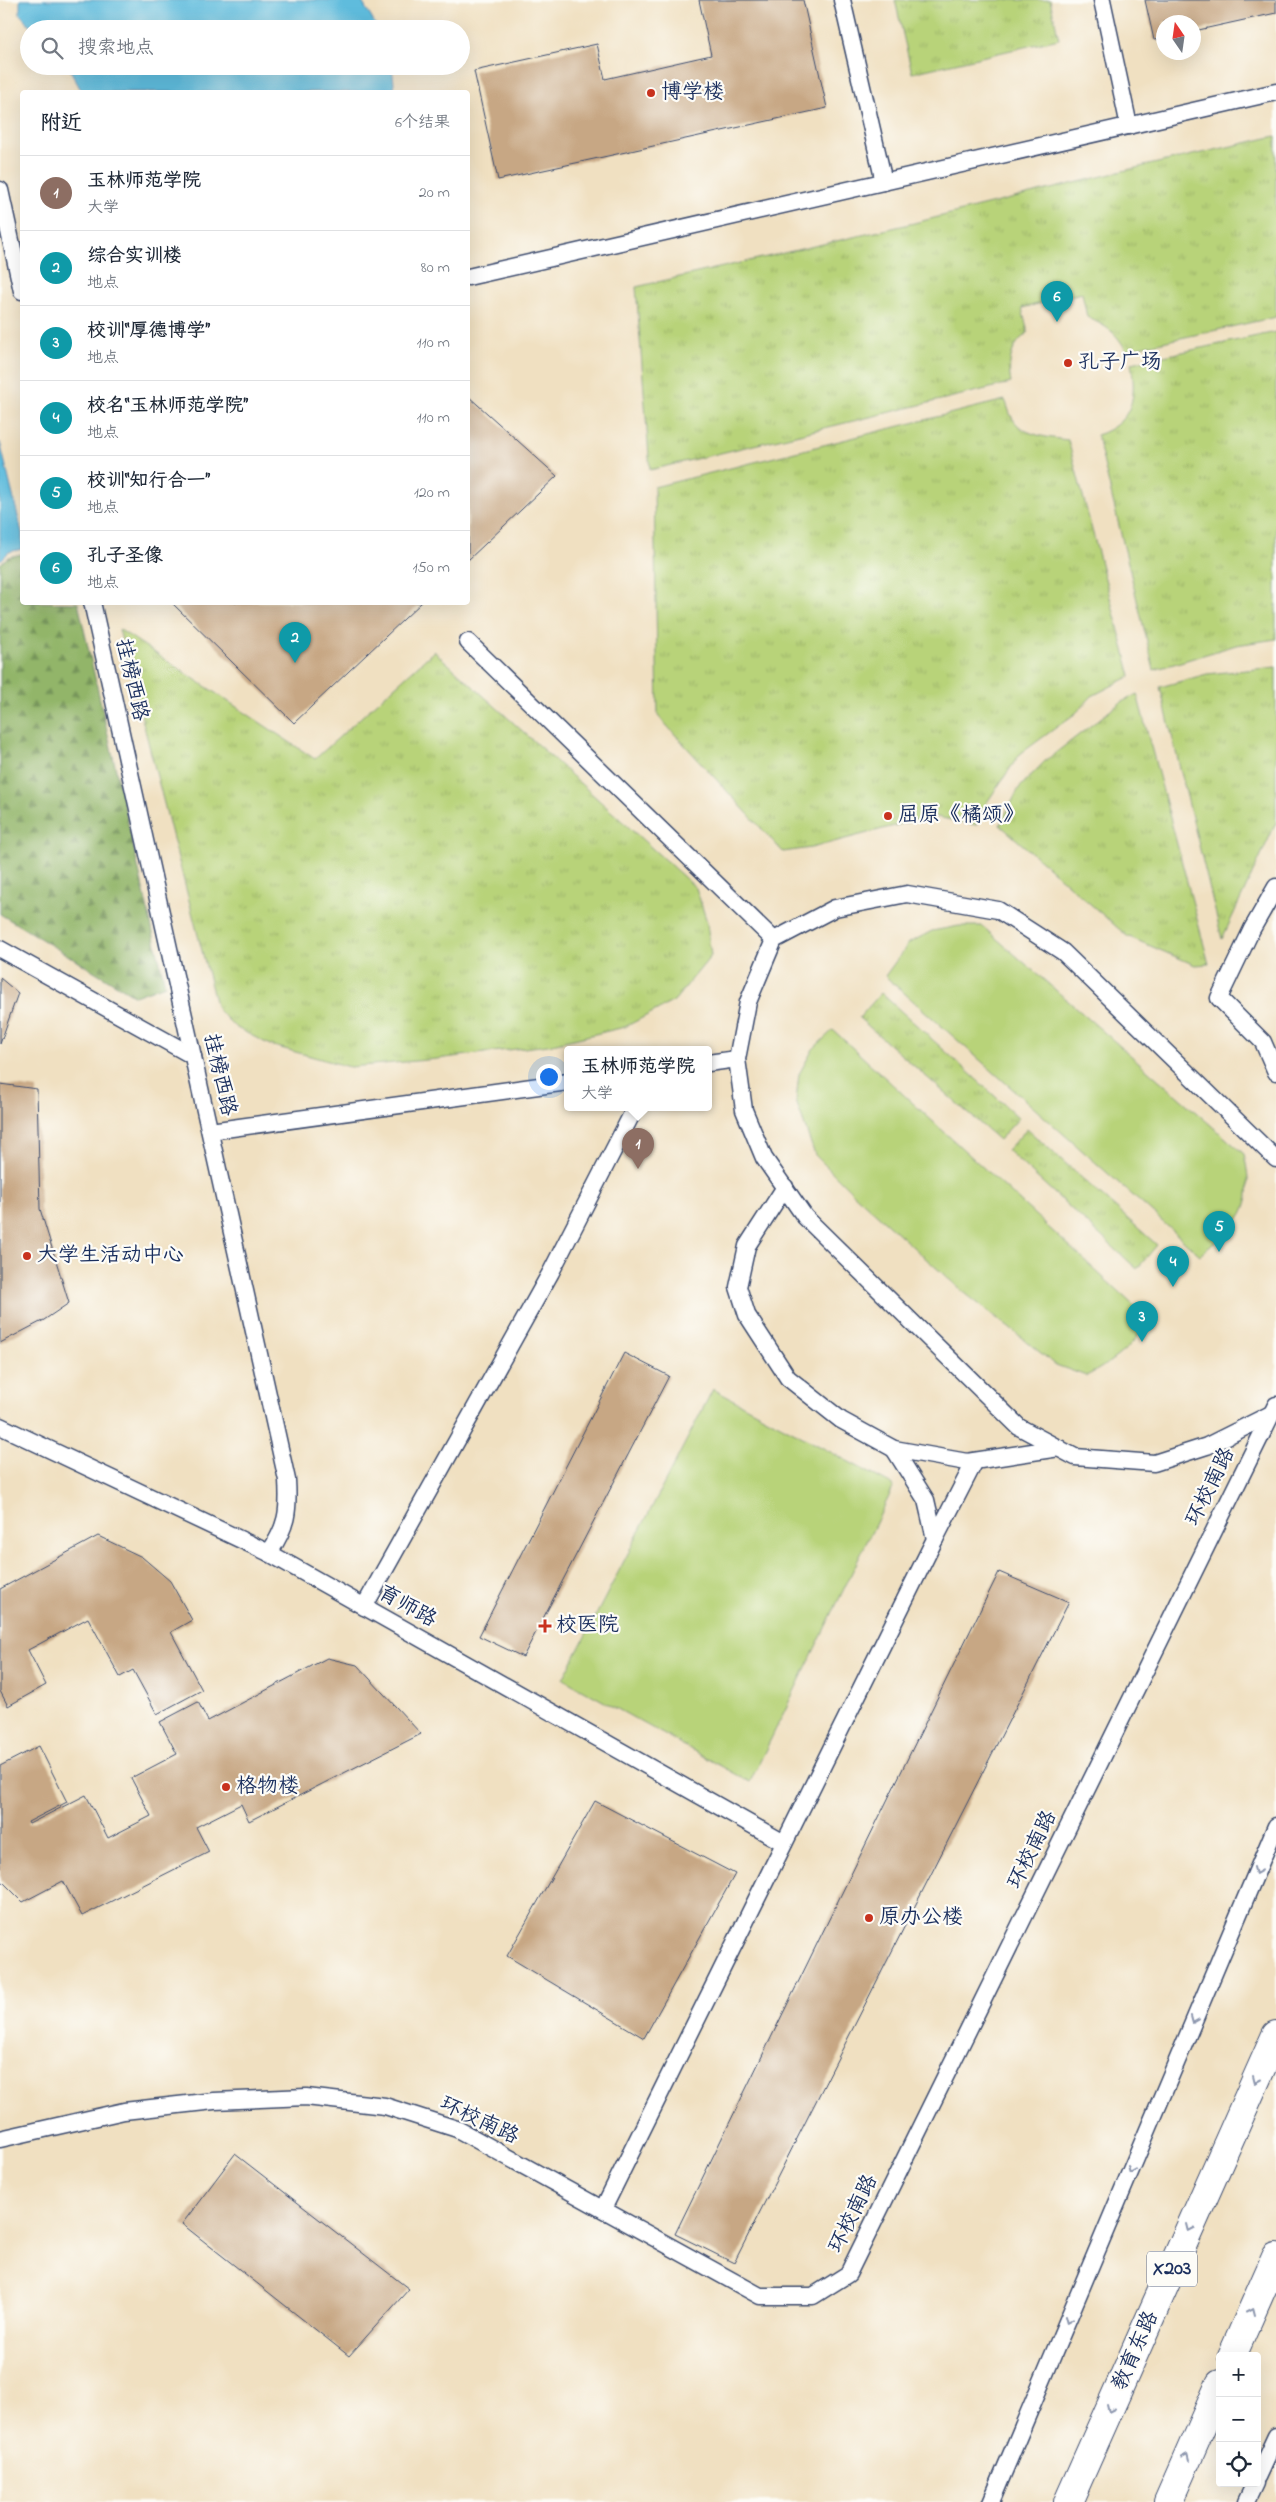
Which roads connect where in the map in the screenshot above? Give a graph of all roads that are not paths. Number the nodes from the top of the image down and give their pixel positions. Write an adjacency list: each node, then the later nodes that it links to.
1 (842, 0): 5 (lane)
2 (1102, 0): 4 (lane)
3 (1276, 92): 4 (lane)
4 (1129, 126): 5 (lane)
5 (884, 182): 7 (lane)
6 (0, 190): 8 (lane)
7 (470, 277)
8 (20, 282)
9 (93, 605): 14 (lane, 挂榜西路)
10 (468, 642): 12 (lane)
11 (1276, 887): 17 (lane)
12 (774, 940): 15 (lane); 21 (lane)
13 (0, 949): 14 (lane)
14 (193, 1056): 20 (lane, 挂榜西路)
15 (737, 1059): 16 (lane); 22 (lane)
16 (712, 1062)
17 (1276, 1072)
18 (564, 1083): 20 (lane)
19 (633, 1111): 30 (lane)
20 (210, 1131): 29 (lane, 挂榜西路)
21 (1276, 1159)
22 (785, 1187): 25 (lane); 26 (lane)
23 (1273, 1410): 25 (lane); 35 (lane, 环校南路)
24 (0, 1426): 29 (lane, 育师路)
25 (1059, 1448): 27 (lane)
26 (894, 1449): 27 (lane); 28 (lane)
27 (975, 1461): 28 (lane)
28 (935, 1539): 32 (lane)
29 (269, 1553): 30 (lane, 育师路)
30 (364, 1607): 32 (lane, 育师路)
31 (1276, 1826): 42 (lane, one-way to 42)
32 (784, 1843): 35 (lane)
33 (1276, 2036): 43 (main road, 教育东路 / X203, one-way to 43)
34 (0, 2139): 35 (lane, 环校南路)
35 (603, 2209)
36 (1276, 2257): 37 (main road, one-way to 36)
37 (1234, 2352)
38 (1216, 2393): 44 (main road, one-way to 38)
39 (1276, 2436): 40 (lane)
40 (1261, 2469)
41 (1253, 2487): 45 (lane)
42 (991, 2502)
43 (1068, 2502)
44 (1168, 2502)
45 (1246, 2502)

